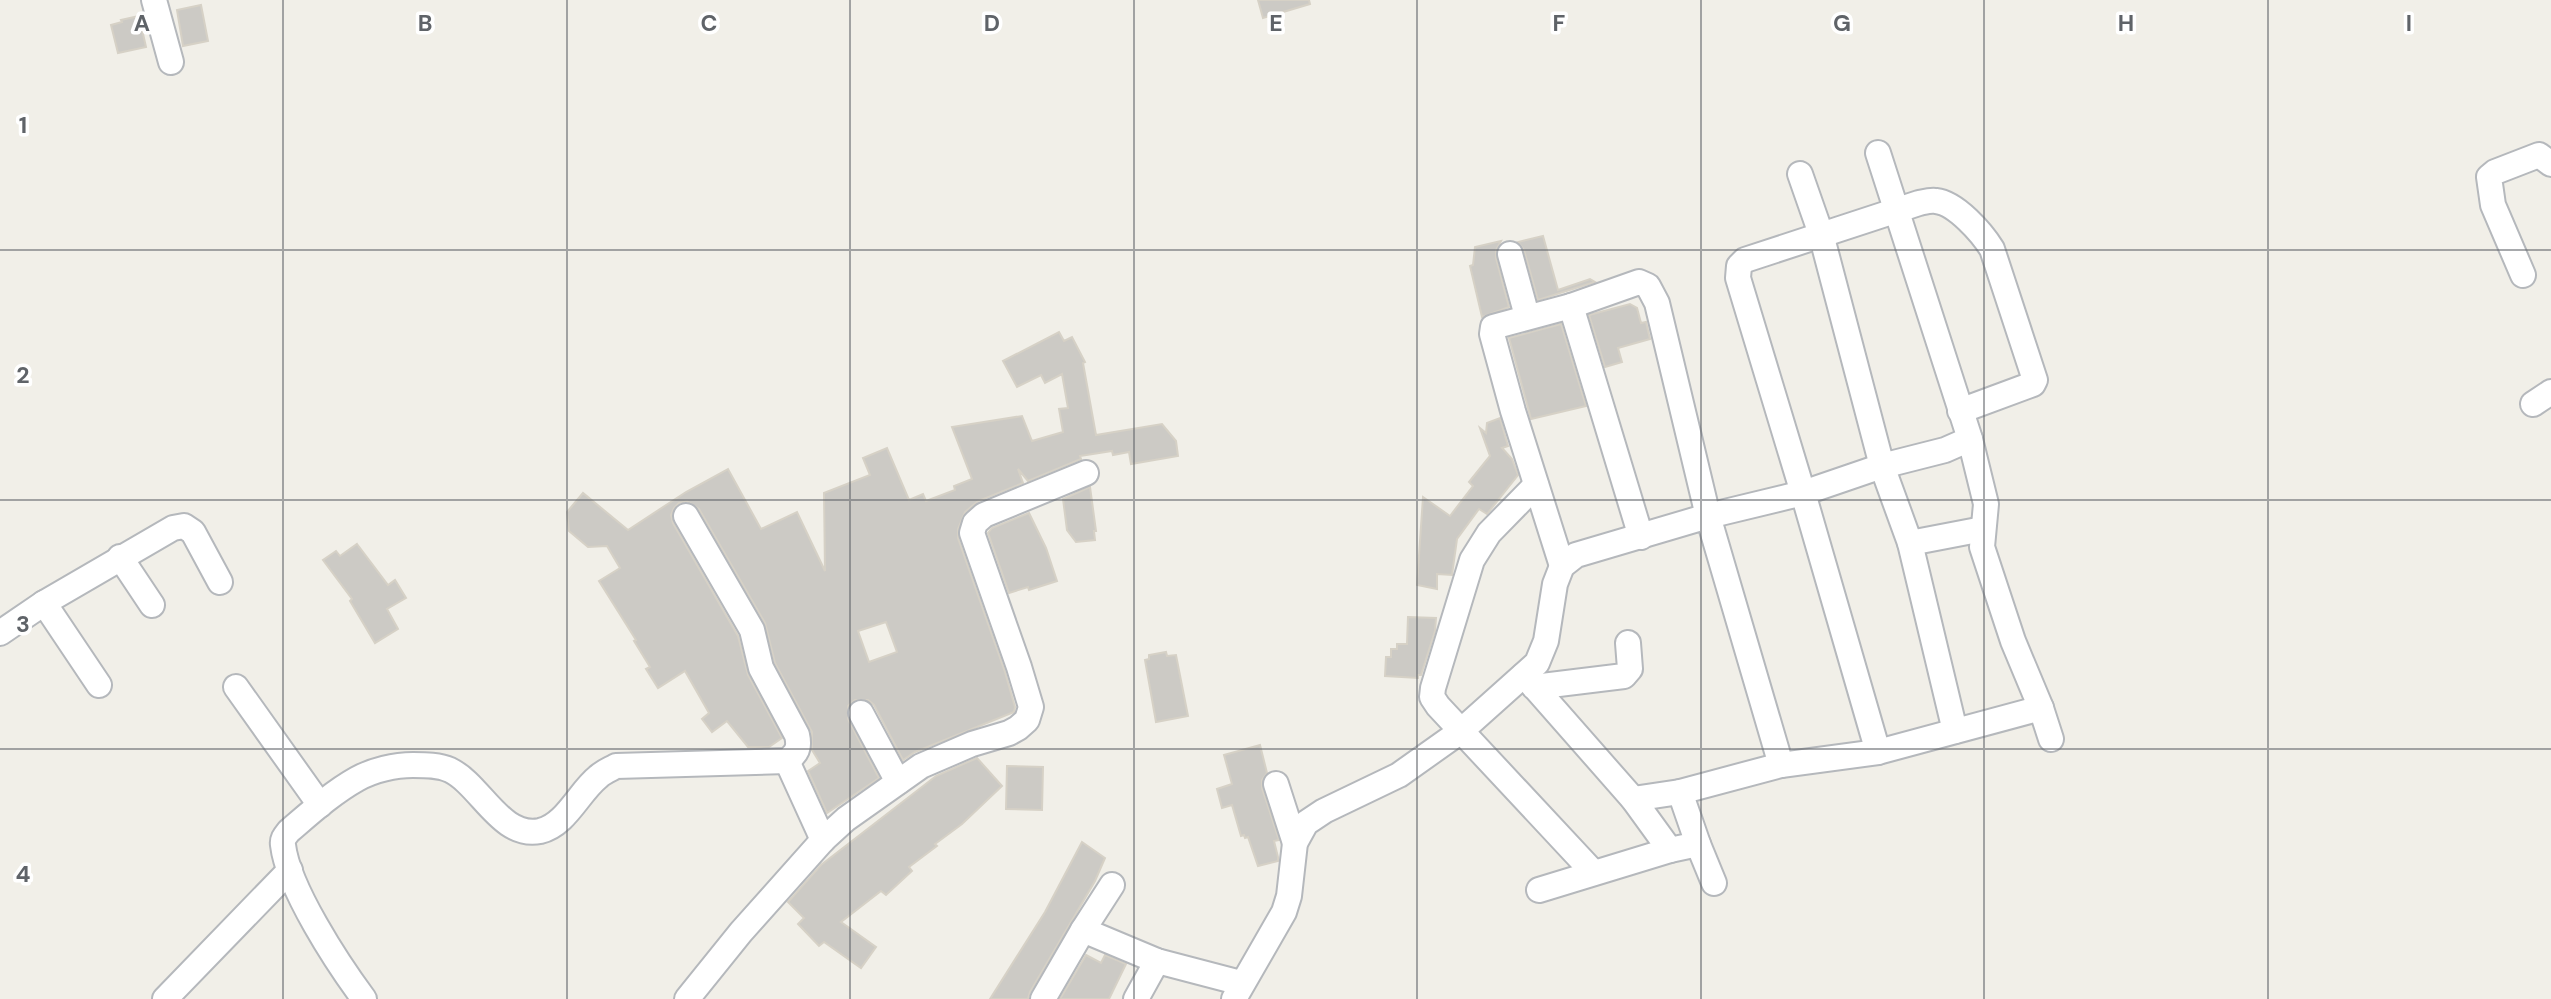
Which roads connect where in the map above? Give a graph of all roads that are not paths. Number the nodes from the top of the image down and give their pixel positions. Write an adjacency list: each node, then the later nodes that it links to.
1 (154, 0): 2 (street)
2 (172, 62)
3 (1878, 153): 6 (street)
4 (2551, 164): 9 (street)
5 (1800, 174): 7 (street)
6 (1897, 211): 7 (street); 12 (street); 12 (street)
7 (1821, 234): 14 (street); 17 (street)
8 (1510, 254): 11 (street)
9 (2523, 275)
10 (1571, 306): 11 (street); 19 (street); 21 (street)
11 (1527, 316): 16 (street)
12 (1960, 411): 13 (street)
13 (1970, 439): 14 (street); 20 (street)
14 (1882, 466): 17 (street); 22 (street)
15 (1086, 473): 41 (street)
16 (1536, 485): 24 (street); 35 (street)
17 (1803, 493): 19 (street); 38 (street)
18 (686, 516): 39 (street)
19 (1708, 516): 21 (street); 40 (street)
20 (1983, 529): 22 (street); 33 (street)
21 (1641, 537): 24 (street)
22 (1910, 544): 36 (street)
23 (120, 557): 25 (street); 26 (street); 27 (street)
24 (1562, 566): 30 (street)
25 (220, 582)
26 (44, 603): 28 (street); 31 (street)
27 (152, 605)
28 (0, 633)
29 (1628, 643): 30 (street)
30 (1529, 681): 35 (street); 44 (street)
31 (99, 685)
32 (236, 687): 45 (street)
33 (2041, 708): 36 (street); 37 (street)
34 (861, 713): 41 (street)
35 (1461, 731): 47 (street); 51 (street)
36 (1955, 731): 38 (street)
37 (2051, 739)
38 (1878, 752): 40 (street)
39 (787, 761): 45 (street); 46 (street)
40 (1781, 765): 43 (street)
41 (898, 782): 46 (street)
42 (1276, 784): 47 (street)
43 (1680, 792): 44 (street); 48 (street)
44 (1633, 799): 49 (street)
45 (320, 805): 50 (street)
46 (823, 840): 60 (street)
47 (1295, 843): 57 (street)
48 (1698, 844): 49 (street); 52 (street)
49 (1670, 850): 51 (street)
50 (290, 870): 58 (street); 59 (street)
51 (1593, 872): 54 (street)
52 (1714, 883)
53 (1112, 885): 55 (street)
54 (1539, 890)
55 (1083, 930): 56 (street); 61 (street)
56 (1157, 961): 57 (street); 62 (street)
57 (1238, 991)
58 (165, 999)
59 (364, 999)
60 (687, 999)
61 (1043, 999)
62 (1136, 999)

